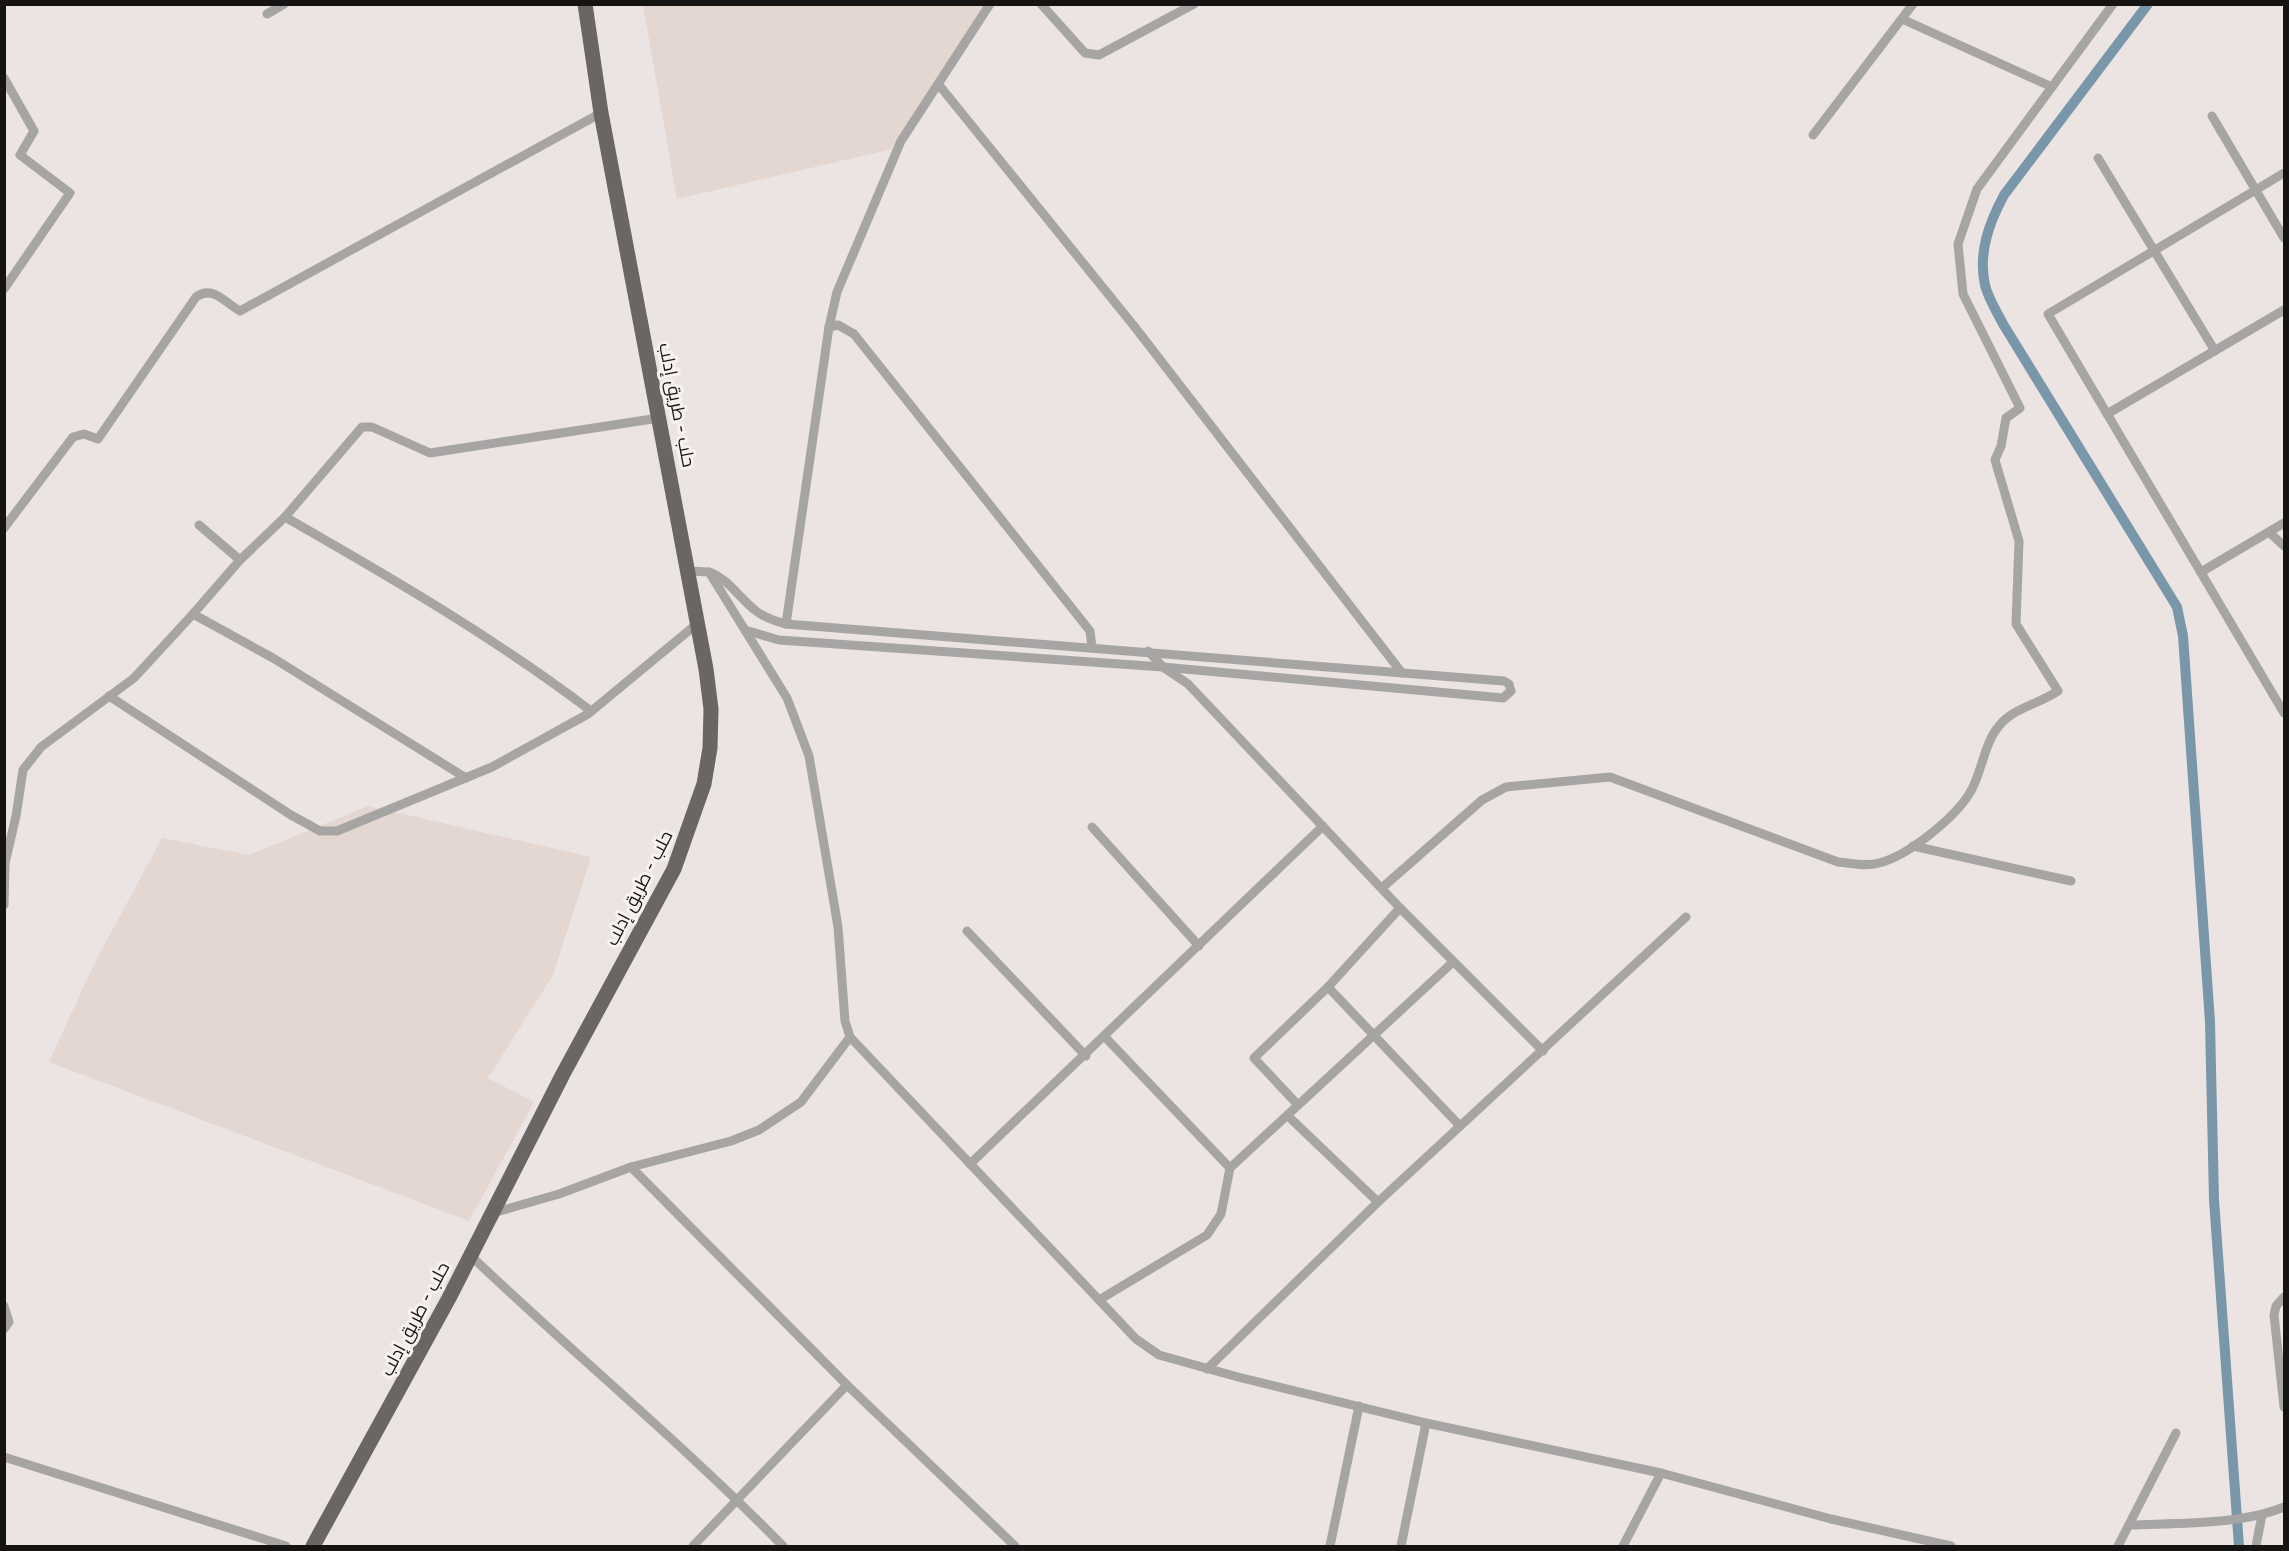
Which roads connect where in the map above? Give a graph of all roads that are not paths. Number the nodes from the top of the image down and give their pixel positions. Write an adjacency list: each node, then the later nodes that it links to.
1 (284, 4): 8 (street)
2 (585, 4): 13 (highway, حلب - طريق إدلب)
3 (990, 4): 11 (street)
4 (1041, 4): 5 (street)
5 (1194, 4)
6 (1913, 4): 9 (street)
7 (2113, 4): 12 (street)
8 (267, 14)
9 (1902, 19): 12 (street); 15 (street)
10 (4, 78): 21 (street)
11 (939, 85): 23 (street); 44 (street)
12 (2052, 87): 51 (street)
13 (601, 113): 26 (highway, حلب - طريق إدلب); 30 (street)
14 (2212, 116): 18 (street)
15 (1813, 135)
16 (2098, 158): 20 (street)
17 (2284, 173): 18 (street)
18 (2256, 190): 19 (street); 20 (street)
19 (2284, 238)
20 (2154, 251): 24 (street); 25 (street)
21 (4, 289)
22 (2284, 310): 24 (street)
23 (829, 327): 39 (street); 41 (street)
24 (2215, 351): 25 (street)
25 (2107, 414): 36 (street)
26 (659, 418): 27 (street); 34 (highway, حلب - طريق إدلب)
27 (285, 517): 33 (street); 46 (street)
28 (2284, 523): 31 (street)
29 (200, 525): 33 (street)
30 (4, 528)
31 (2269, 532): 32 (street); 36 (street)
32 (2284, 546)
33 (240, 560): 37 (street)
34 (689, 572): 35 (street); 38 (highway, حلب - طريق إدلب)
35 (709, 572): 39 (street); 40 (street)
36 (2201, 572): 47 (street)
37 (194, 614): 45 (street); 48 (street)
38 (698, 622): 46 (street); 73 (highway, حلب - طريق إدلب)
39 (786, 624): 41 (street)
40 (745, 630): 43 (street); 62 (street)
41 (1092, 647): 42 (street)
42 (1148, 651): 43 (street); 44 (street)
43 (1163, 667): 44 (street); 49 (street)
44 (1402, 673)
45 (109, 696): 48 (street); 54 (street)
46 (591, 711): 48 (street)
47 (2284, 712)
48 (466, 778)
49 (1323, 826): 53 (street); 58 (street)
50 (1092, 827): 58 (street)
51 (1913, 846): 52 (street); 53 (street)
52 (2071, 881)
53 (1383, 887): 55 (street)
54 (4, 905)
55 (1400, 908): 59 (street); 60 (street)
56 (1686, 917): 64 (street)
57 (967, 931): 65 (street)
58 (1199, 946): 63 (street)
59 (1453, 962): 61 (street); 64 (street)
60 (1328, 987): 61 (street); 66 (street)
61 (1374, 1035): 66 (street); 68 (street)
62 (850, 1037): 69 (street); 70 (street)
63 (1105, 1037): 65 (street); 71 (street)
64 (1543, 1051): 68 (street)
65 (1086, 1056): 69 (street)
66 (1298, 1105): 67 (street)
67 (1288, 1116): 71 (street); 72 (street)
68 (1460, 1126): 72 (street)
69 (970, 1164): 76 (street)
70 (631, 1167): 73 (street); 80 (street)
71 (1230, 1168): 76 (street)
72 (1378, 1202): 79 (street)
73 (493, 1213): 74 (highway, حلب - طريق إدلب)
74 (471, 1256): 87 (street); 92 (highway, حلب - طريق إدلب)
75 (2284, 1298): 82 (street)
76 (1099, 1300): 79 (street)
77 (4, 1306): 78 (street)
78 (4, 1329)
79 (1208, 1369): 81 (street)
80 (847, 1385): 87 (street); 95 (street)
81 (1359, 1406): 83 (street); 96 (street)
82 (2284, 1407)
83 (1426, 1423): 86 (street); 97 (street)
84 (2176, 1433): 90 (street)
85 (4, 1457): 91 (street)
86 (1661, 1473): 98 (street); 99 (street)
87 (737, 1499): 93 (street); 94 (street)
88 (2284, 1508): 89 (street)
89 (2258, 1515): 90 (street); 101 (street)
90 (2130, 1525): 100 (street)
91 (286, 1546)
92 (313, 1546)
93 (693, 1546)
94 (783, 1546)
95 (1015, 1546)
96 (1330, 1546)
97 (1401, 1546)
98 (1623, 1546)
99 (1951, 1546)
100 (2118, 1546)
101 (2256, 1546)

